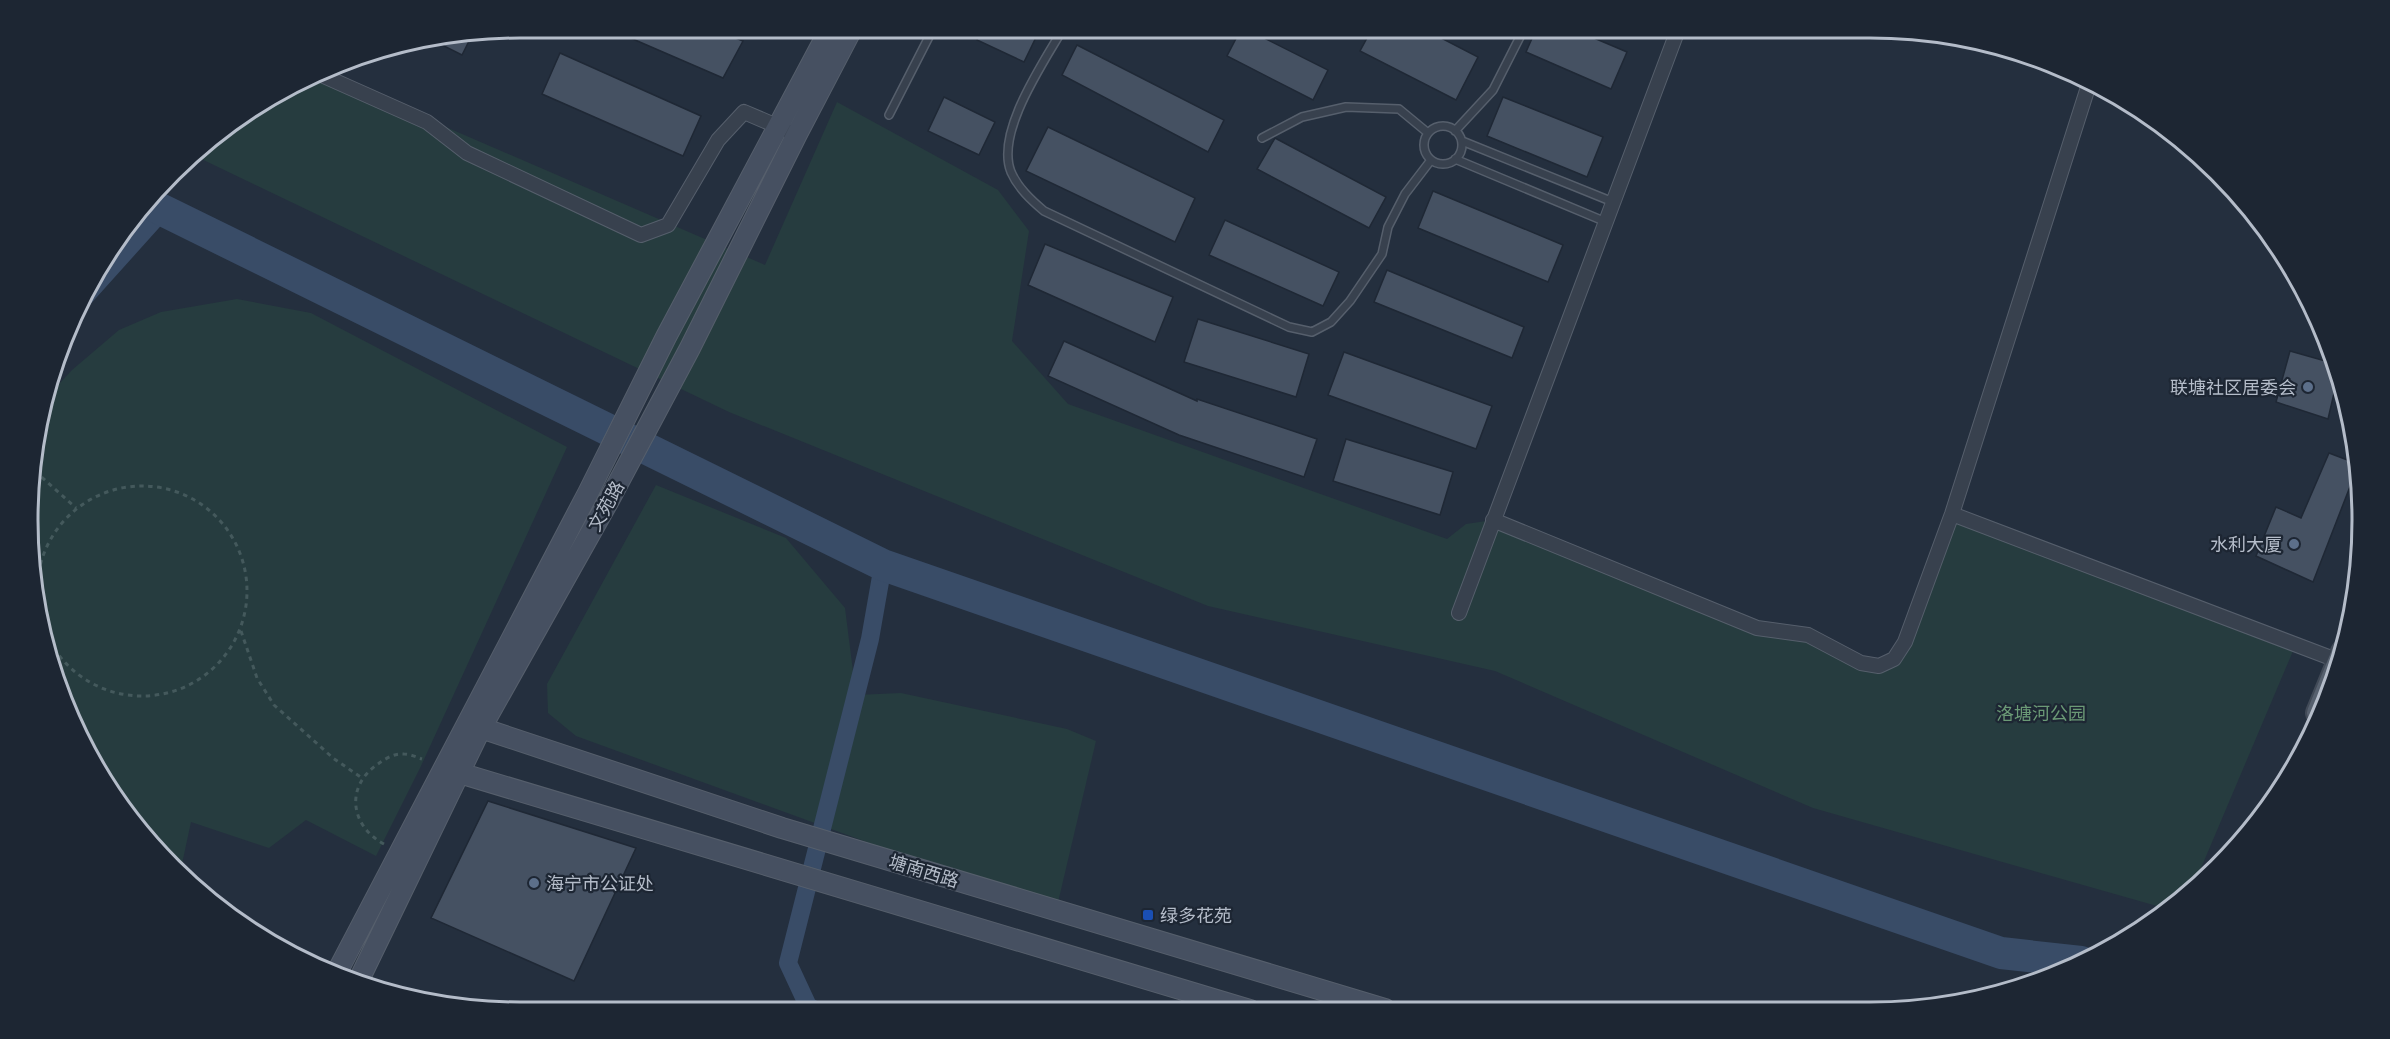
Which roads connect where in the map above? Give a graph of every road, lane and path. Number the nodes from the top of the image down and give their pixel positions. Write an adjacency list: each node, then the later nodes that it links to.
1 (826, 38): 10 (main road, 文苑路)
2 (846, 38): 10 (main road, 文苑路)
3 (928, 38): 9 (lane)
4 (1058, 38): 16 (lane)
5 (1519, 38): 11 (lane)
6 (1675, 38): 17 (street)
7 (327, 78): 10 (street)
8 (2087, 89): 21 (street)
9 (889, 115)
10 (788, 131): 28 (main road, 文苑路); 28 (main road, 文苑路)
11 (1455, 131): 12 (lane); 14 (lane)
12 (1428, 133): 13 (lane); 16 (lane)
13 (1262, 138)
14 (1462, 141): 15 (lane); 17 (lane)
15 (1455, 159): 16 (lane); 18 (lane)
16 (1431, 160)
17 (1613, 202): 18 (street)
18 (1606, 222): 22 (street)
19 (40, 476): 20 (path)
20 (76, 509): 23 (path); 25 (path)
21 (1952, 514): 22 (street); 27 (street)
22 (1493, 520): 24 (street)
23 (40, 564)
24 (1459, 613)
25 (240, 630): 26 (path); 31 (path)
26 (57, 653)
27 (2333, 654)
28 (473, 727): 30 (main road, 文苑路); 36 (main road, 塘南西路)
29 (422, 759): 31 (path)
30 (451, 770): 33 (main road, 文苑路); 34 (main road, 文苑路); 35 (main road)
31 (362, 778): 32 (path)
32 (384, 844)
33 (340, 967)
34 (361, 975)
35 (1223, 1002)
36 (1362, 1002)

